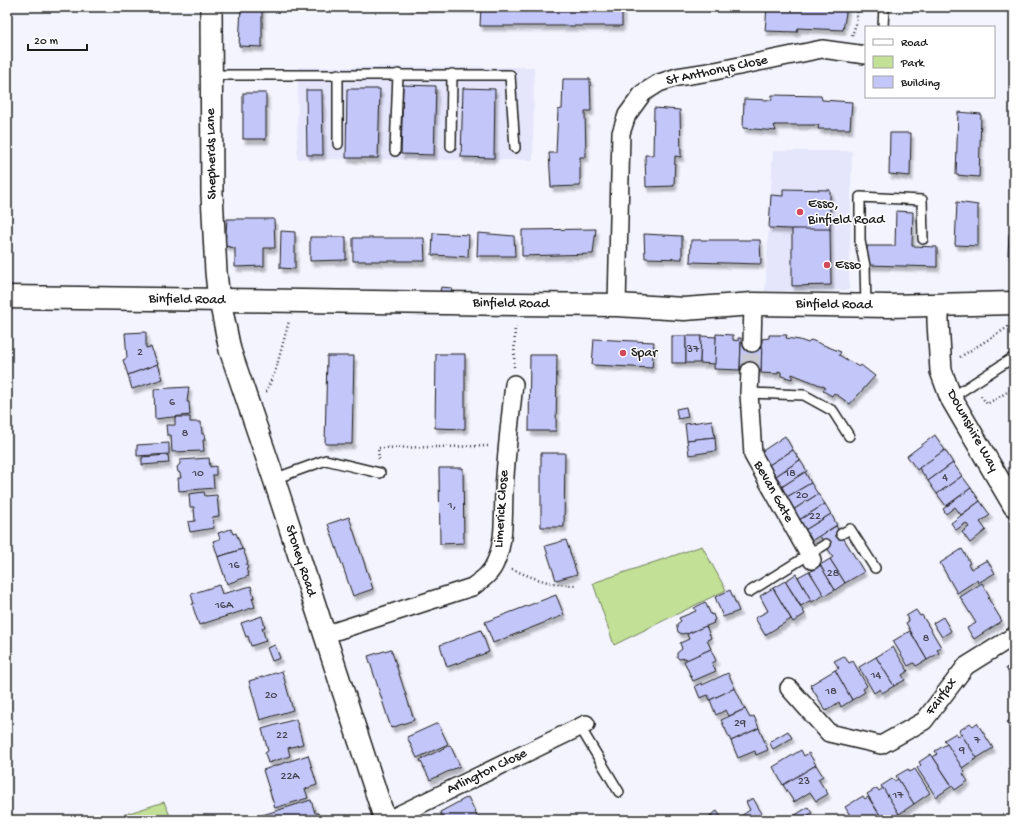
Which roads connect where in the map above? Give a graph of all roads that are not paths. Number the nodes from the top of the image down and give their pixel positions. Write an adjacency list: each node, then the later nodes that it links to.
1 (212, 7): 8 (street, Shepherds Lane)
2 (884, 7): 3 (lane)
3 (883, 26)
4 (865, 55): 18 (street, St Anthonys Close)
5 (338, 74): 6 (lane); 8 (lane); 9 (lane)
6 (398, 74): 7 (lane); 12 (lane)
7 (452, 74): 10 (lane); 11 (lane)
8 (212, 75): 15 (street, Shepherds Lane)
9 (338, 144)
10 (450, 146)
11 (515, 148)
12 (395, 151)
13 (923, 239): 19 (lane)
14 (7, 297): 15 (main road, Binfield Road)
15 (220, 301): 18 (main road, Binfield Road); 29 (street, Stoney Road)
16 (1014, 303): 20 (main road, Binfield Road)
17 (753, 304): 18 (main road, Binfield Road); 19 (main road, Binfield Road); 21 (street)
18 (617, 305)
19 (866, 305): 20 (main road, Binfield Road)
20 (938, 305): 26 (street, Downshire Way)
21 (752, 343)
22 (1014, 357): 26 (lane)
23 (750, 371): 25 (street, Bevan Gate)
24 (514, 384): 36 (street, Limerick Close)
25 (748, 393): 27 (lane); 33 (street, Bevan Gate)
26 (951, 398): 30 (street, Downshire Way)
27 (849, 436)
28 (380, 473): 29 (lane)
29 (274, 479): 36 (street, Stoney Road)
30 (1014, 506)
31 (841, 534): 34 (lane)
32 (826, 544): 33 (lane)
33 (810, 558): 35 (lane)
34 (875, 568)
35 (749, 592)
36 (324, 635): 41 (street, Stoney Road)
37 (1014, 636): 38 (street, Fairfax)
38 (789, 688)
39 (583, 726): 40 (lane); 41 (street, Arlington Close)
40 (619, 792)
41 (386, 820)

